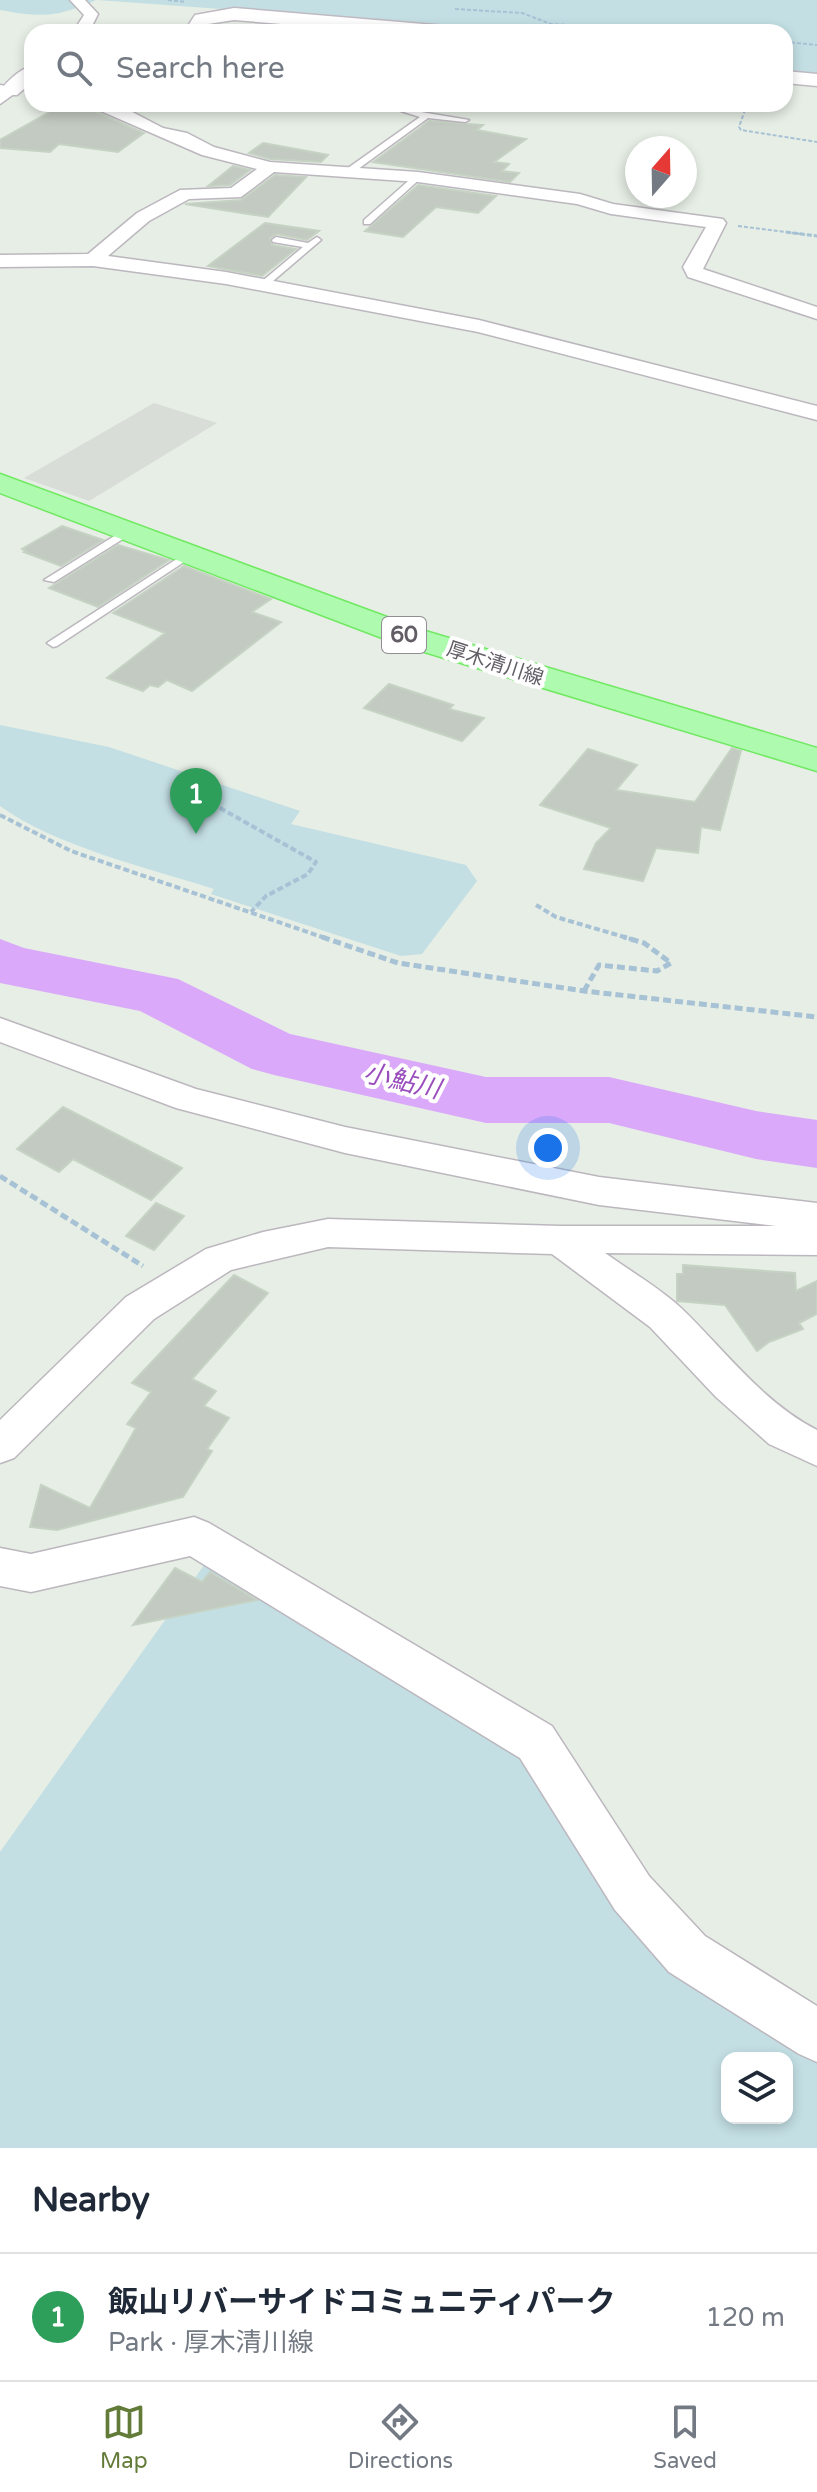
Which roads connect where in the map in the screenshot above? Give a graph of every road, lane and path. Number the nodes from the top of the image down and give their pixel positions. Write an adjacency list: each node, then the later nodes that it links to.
1 (77, 0): 3 (street)
2 (445, 8): 6 (path)
3 (88, 24)
4 (197, 24): 5 (street)
5 (377, 24)
6 (551, 24)
7 (793, 43): 8 (path)
8 (817, 45)
9 (24, 78): 12 (street)
10 (793, 78): 11 (street)
11 (817, 80)
12 (3, 93): 13 (street)
13 (24, 93)
14 (121, 112): 20 (street)
15 (414, 112): 17 (lane)
16 (745, 112): 19 (path)
17 (428, 115): 18 (lane); 21 (lane)
18 (465, 120)
19 (817, 142)
20 (270, 167): 21 (street); 27 (street)
21 (351, 170): 22 (street)
22 (418, 177): 23 (lane); 24 (street)
23 (367, 222)
24 (717, 223): 25 (path); 30 (street)
25 (817, 236)
26 (276, 240): 29 (lane)
27 (93, 260): 28 (street); 29 (street)
28 (0, 261)
29 (263, 285): 31 (street)
30 (817, 313)
31 (817, 413)
32 (0, 483): 33 (main road, 厚木清川線 / 60)
33 (128, 532): 34 (main road, 厚木清川線 / 60); 35 (lane)
34 (189, 554): 36 (lane); 37 (main road, 厚木清川線 / 60)
35 (50, 580)
36 (53, 643)
37 (817, 760)
38 (220, 808): 41 (path)
39 (0, 815): 41 (path)
40 (536, 905): 42 (path)
41 (251, 913): 42 (path)
42 (584, 991): 43 (path)
43 (817, 1017)
44 (0, 1029): 46 (street)
45 (0, 1176): 50 (path)
46 (599, 1191): 47 (street); 48 (street)
47 (817, 1217)
48 (578, 1240): 49 (street); 50 (street); 52 (street)
49 (817, 1241)
50 (175, 1285): 51 (street)
51 (0, 1446)
52 (817, 1449)
53 (0, 1567): 54 (street)
54 (817, 2036)

